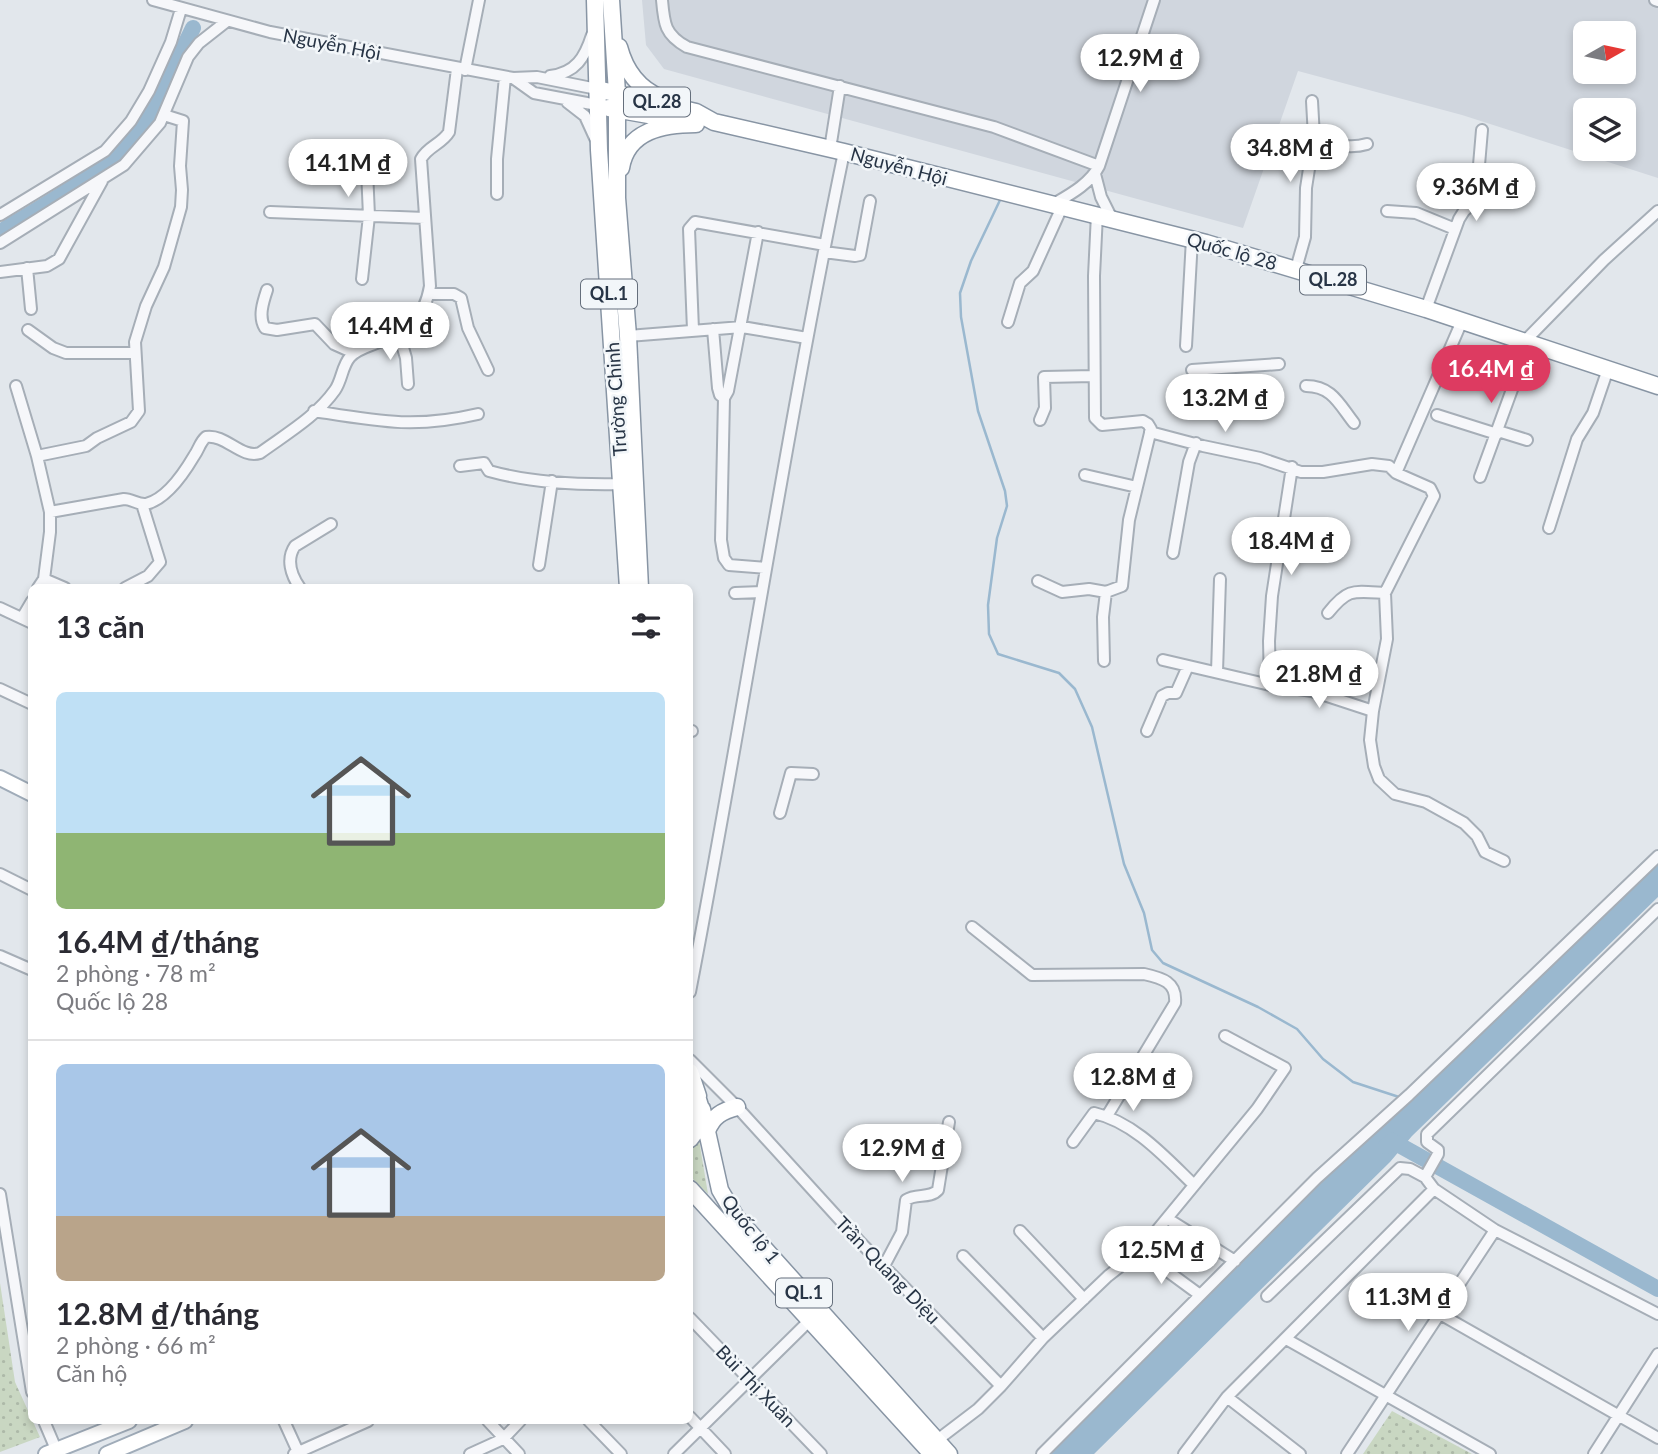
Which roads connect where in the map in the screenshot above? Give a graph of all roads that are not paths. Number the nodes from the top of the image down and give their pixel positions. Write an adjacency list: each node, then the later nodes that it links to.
1 (153, 0): 7 (street, Nguyễn Hội / QL.28)
2 (479, 0): 10 (street)
3 (595, 0): 9 (highway, Trường Chinh / QL.1)
4 (611, 0): 9 (highway, Trường Chinh / QL.1)
5 (662, 0): 13 (street)
6 (1154, 0): 26 (street)
7 (181, 9): 8 (street, Nguyễn Hội / QL.28); 36 (street)
8 (227, 21): 10 (street, Nguyễn Hội / QL.28); 18 (street)
9 (604, 21): 11 (street); 14 (highway, Trường Chinh / QL.1); 16 (highway, Trường Chinh / QL.1); 19 (highway)
10 (461, 69): 12 (street, Nguyễn Hội / QL.28); 39 (street)
11 (537, 76): 12 (street, Nguyễn Hội / QL.28); 14 (street, Nguyễn Hội / QL.28)
12 (509, 78): 15 (street, Nguyễn Hội / QL.28); 29 (street)
13 (841, 86): 24 (street); 26 (street)
14 (597, 97): 15 (street, Nguyễn Hội / QL.28); 16 (highway, Nguyễn Hội / QL.28); 23 (highway, Trường Chinh / QL.1)
15 (558, 98): 23 (street)
16 (617, 101): 19 (highway, Nguyễn Hội / QL.28); 30 (highway, Trường Chinh / QL.1)
17 (1312, 101): 21 (street)
18 (164, 115): 27 (street); 64 (street)
19 (696, 118): 24 (highway, Nguyễn Hội / QL.28); 30 (highway)
20 (1482, 130): 40 (street)
21 (1313, 143): 22 (street); 46 (street)
22 (1367, 144)
23 (599, 150): 92 (highway, Trường Chinh / QL.1)
24 (837, 150): 28 (highway, Nguyễn Hội / QL.28); 44 (street)
25 (367, 170): 37 (street)
26 (1097, 170): 32 (street); 38 (street)
27 (103, 178): 43 (street); 45 (street)
28 (1002, 192): 32 (highway, Quốc lộ 28 / QL.28)
29 (497, 194)
30 (617, 198): 60 (highway, Trường Chinh / QL.1)
31 (870, 201): 44 (street)
32 (1057, 206): 38 (highway, Quốc lộ 28 / QL.28); 54 (street)
33 (1387, 211): 40 (street)
34 (1658, 211): 62 (street)
35 (270, 212): 37 (street)
36 (0, 215)
37 (369, 216): 39 (street); 48 (street)
38 (1104, 217): 42 (highway, Quốc lộ 28 / QL.28); 70 (street)
39 (425, 218): 50 (street)
40 (1455, 229): 52 (street)
41 (758, 232): 44 (street); 55 (street); 58 (street)
42 (1192, 239): 46 (highway, Quốc lộ 28 / QL.28); 63 (street)
43 (0, 243)
44 (824, 248): 61 (street)
45 (27, 268): 47 (street); 51 (street)
46 (1296, 269): 52 (highway, Quốc lộ 28 / QL.28)
47 (0, 272)
48 (362, 279)
49 (267, 290): 65 (street)
50 (429, 294): 59 (street); 68 (street)
51 (30, 309)
52 (1426, 309): 53 (highway, Quốc lộ 28 / QL.28)
53 (1462, 321): 62 (highway, Quốc lộ 28 / QL.28); 88 (street)
54 (1008, 322)
55 (742, 327): 56 (street); 61 (street); 75 (street)
56 (713, 329): 58 (street); 75 (street)
57 (28, 330): 64 (street)
58 (693, 330): 60 (street)
59 (399, 334): 65 (street); 71 (street)
60 (628, 336): 107 (highway, Trường Chinh / QL.1)
61 (807, 338): 100 (street)
62 (1527, 343): 67 (highway, Quốc lộ 28 / QL.28); 82 (street)
63 (1186, 346)
64 (134, 353): 85 (street)
65 (354, 353): 76 (street)
66 (1279, 364): 69 (street)
67 (1608, 369): 74 (highway, Quốc lộ 28 / QL.28); 97 (street)
68 (488, 370)
69 (1192, 370)
70 (1094, 376): 79 (street); 81 (street)
71 (408, 384)
72 (16, 386): 85 (street)
73 (1306, 386): 80 (street)
74 (1658, 386)
75 (724, 398): 100 (street)
76 (314, 411): 77 (street); 94 (street)
77 (478, 414)
78 (1437, 415): 82 (street)
79 (1040, 420)
80 (1354, 423)
81 (1150, 432): 84 (street); 93 (street)
82 (1497, 432): 83 (street); 90 (street)
83 (1527, 440)
84 (1196, 443): 87 (street); 98 (street)
85 (37, 456): 95 (street)
86 (460, 466): 91 (street)
87 (1292, 467): 88 (street); 119 (street)
88 (1396, 473): 111 (street)
89 (1085, 475): 93 (street)
90 (1480, 477)
91 (552, 481): 92 (street); 99 (street)
92 (622, 484): 106 (highway, Trường Chinh / QL.1)
93 (1137, 487): 109 (street)
94 (142, 504): 95 (street); 104 (street)
95 (50, 512): 103 (street)
96 (331, 524): 105 (street)
97 (1549, 528)
98 (1173, 553)
99 (539, 565)
100 (766, 568): 108 (street)
101 (1220, 579): 118 (street)
102 (1038, 581): 109 (street)
103 (41, 583)
104 (133, 584)
105 (298, 584)
106 (628, 584)
107 (640, 584)
108 (761, 592): 110 (street); 136 (street)
109 (1106, 592): 116 (street)
110 (734, 593)
111 (1385, 593): 113 (street); 122 (street)
112 (0, 608): 114 (street)
113 (1328, 613)
114 (27, 621)
115 (1163, 660): 117 (street)
116 (1104, 662)
117 (1188, 666): 118 (street); 123 (street)
118 (1217, 672): 119 (street)
119 (1270, 685): 122 (street)
120 (0, 689): 121 (street)
121 (28, 702)
122 (1373, 711): 129 (street)
123 (1147, 731)
124 (813, 774): 127 (street)
125 (0, 778): 126 (main road)
126 (28, 792)
127 (780, 813)
128 (1658, 856): 156 (street)
129 (1504, 861)
130 (0, 874): 131 (street)
131 (28, 888)
132 (1658, 909): 146 (street)
133 (972, 927): 141 (street)
134 (0, 956): 135 (street)
135 (28, 968)
136 (693, 976)
137 (1225, 1037): 147 (street)
138 (693, 1063): 140 (street, Trần Quang Diệu)
139 (696, 1099): 143 (highway, Quốc lộ 1 / QL.1); 144 (highway)
140 (737, 1107): 143 (highway); 157 (street, Trần Quang Diệu)
141 (1107, 1116): 145 (street); 147 (street)
142 (949, 1122): 157 (street)
143 (707, 1131): 186 (highway, Quốc lộ 1 / QL.1)
144 (693, 1136)
145 (1073, 1142)
146 (1427, 1174): 148 (street); 159 (street)
147 (1194, 1185): 151 (street)
148 (1433, 1189): 152 (street); 166 (street)
149 (693, 1192): 164 (highway, Quốc lộ 1 / QL.1)
150 (0, 1194): 168 (street)
151 (1168, 1219): 154 (street); 156 (street)
152 (1495, 1230): 161 (street); 162 (street)
153 (1020, 1231): 160 (street)
154 (1140, 1251): 158 (street); 160 (street)
155 (963, 1256): 165 (street)
156 (1235, 1261): 158 (street)
157 (884, 1266): 170 (street, Trần Quang Diệu)
158 (1200, 1295): 197 (street)
159 (1267, 1296)
160 (1084, 1299): 165 (street)
161 (1440, 1314): 171 (street); 173 (street)
162 (1658, 1314)
163 (693, 1321): 169 (street, Bùi Thị Xuân)
164 (809, 1321): 169 (street); 186 (highway, Quốc lộ 1 / QL.1)
165 (1043, 1338): 170 (street)
166 (1286, 1339): 171 (street); 172 (street)
167 (1658, 1354): 173 (street)
168 (28, 1370)
169 (749, 1380): 183 (street); 195 (street, Bùi Thị Xuân)
170 (1002, 1386): 186 (street)
171 (1386, 1396): 200 (street); 201 (street)
172 (1227, 1397): 198 (street); 199 (street)
173 (1618, 1417): 184 (street); 202 (street)
174 (693, 1420): 183 (street)
175 (45, 1424): 187 (street)
176 (122, 1424): 187 (main road)
177 (178, 1424): 189 (main road)
178 (285, 1424): 188 (street)
179 (361, 1424): 188 (street)
180 (490, 1424): 185 (street)
181 (517, 1424): 185 (street)
182 (592, 1424): 192 (street)
183 (700, 1428): 193 (street); 194 (street)
184 (1658, 1438)
185 (503, 1439): 190 (street); 191 (street)
186 (934, 1448): 196 (highway, Quốc lộ 1 / QL.1)
187 (54, 1453)
188 (297, 1453)
189 (107, 1454)
190 (470, 1454)
191 (519, 1454)
192 (621, 1454)
193 (674, 1454)
194 (725, 1454)
195 (821, 1454)
196 (949, 1454)
197 (1042, 1454)
198 (1184, 1454)
199 (1300, 1454)
200 (1347, 1454)
201 (1490, 1454)
202 (1594, 1454)

